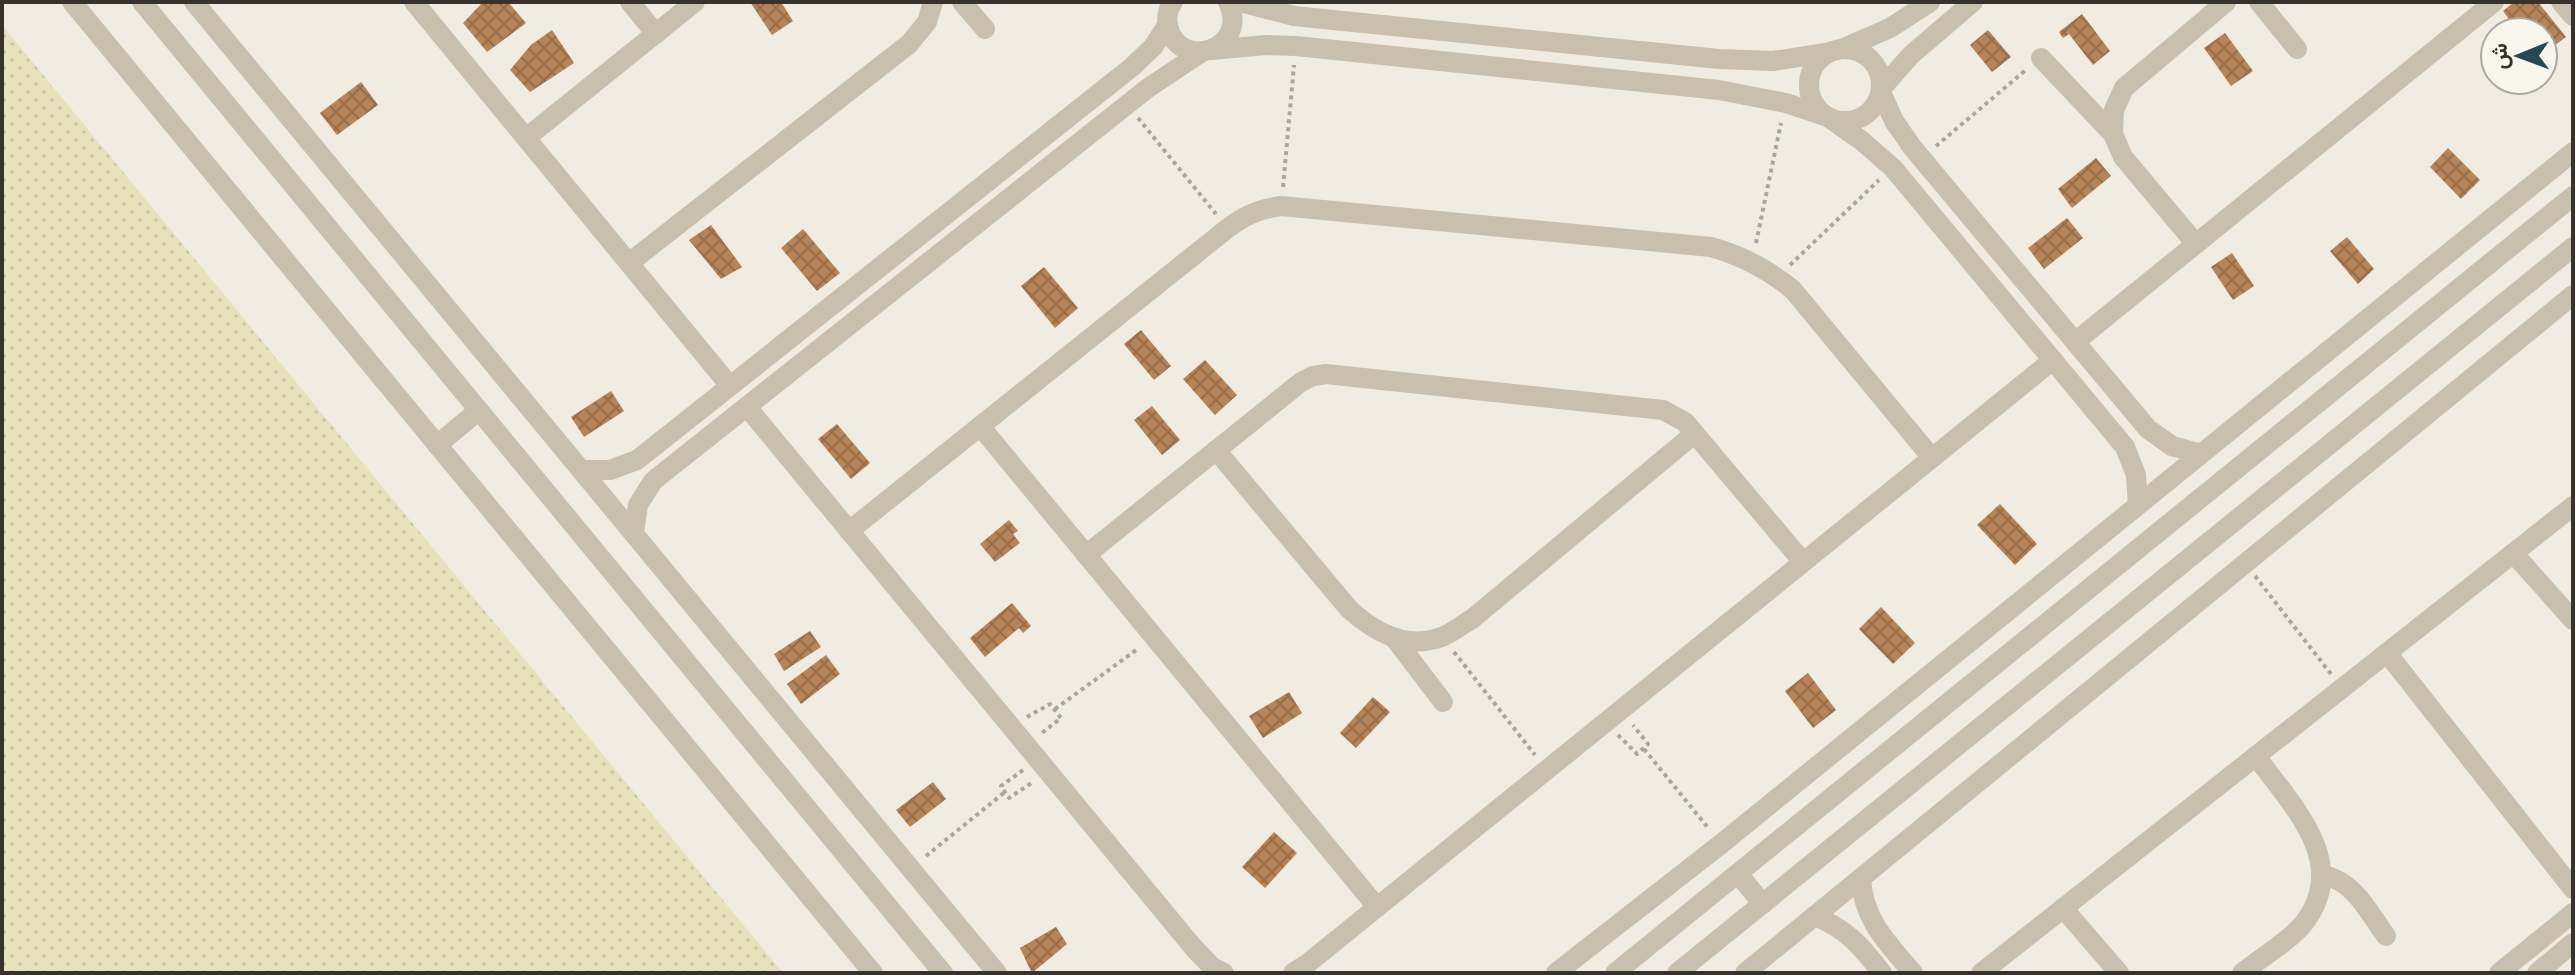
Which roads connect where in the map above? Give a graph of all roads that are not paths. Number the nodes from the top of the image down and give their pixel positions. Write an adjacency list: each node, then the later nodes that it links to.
1 (72, 2): 44 (street)
2 (142, 2): 41 (street)
3 (194, 2): 48 (street)
4 (414, 2): 28 (street)
5 (630, 2): 20 (street)
6 (695, 2): 20 (street)
7 (933, 2): 33 (street)
8 (962, 2): 19 (street)
9 (1228, 2): 22 (street)
10 (1240, 2): 23 (street)
11 (1930, 2): 23 (street)
12 (1973, 2): 25 (street)
13 (2226, 2): 27 (street)
14 (2259, 2): 21 (street)
15 (2494, 2): 31 (street)
16 (2561, 2): 18 (street)
17 (1168, 12): 22 (street); 39 (street)
18 (2573, 16)
19 (985, 29)
20 (656, 34): 28 (street)
21 (2297, 49)
22 (1206, 51): 26 (street); 40 (street)
23 (1835, 51): 25 (street); 26 (street)
24 (2041, 58): 27 (street)
25 (1881, 90): 26 (street); 37 (street)
26 (1826, 116): 38 (street)
27 (2113, 134): 31 (street)
28 (526, 138): 33 (street)
29 (2573, 152): 35 (street)
30 (2573, 196): 36 (street)
31 (2196, 244): 37 (street)
32 (2573, 247): 67 (street)
33 (629, 263): 39 (street)
34 (2573, 295): 65 (street)
35 (2387, 303): 36 (street); 46 (street)
36 (2412, 328): 62 (street)
37 (2075, 342): 46 (street)
38 (2053, 360): 47 (street); 49 (street)
39 (730, 386): 48 (street)
40 (747, 407): 51 (street); 52 (street)
41 (478, 411): 44 (street); 75 (street)
42 (980, 426): 47 (street); 51 (street); 54 (street)
43 (1694, 434): 45 (street); 55 (street); 57 (street)
44 (437, 445): 74 (street)
45 (1216, 450): 54 (street); 57 (street)
46 (2201, 454): 49 (street)
47 (1932, 458): 55 (street)
48 (582, 470): 52 (street)
49 (2138, 505): 61 (street)
50 (2573, 506): 53 (street)
51 (849, 531): 77 (street)
52 (634, 533): 76 (street)
53 (2513, 553): 56 (street); 58 (street)
54 (1086, 555): 68 (street)
55 (1803, 562): 68 (street)
56 (2573, 620)
57 (1395, 639): 59 (street)
58 (2387, 653): 60 (street); 66 (street)
59 (1443, 702)
60 (2256, 756): 64 (street); 69 (street)
61 (1825, 759): 62 (street); 79 (street)
62 (1851, 782): 63 (street)
63 (1738, 874): 67 (street); 80 (street)
64 (2323, 875): 72 (street); 87 (street)
65 (1861, 878): 71 (street); 84 (street)
66 (2573, 889)
67 (1763, 904): 81 (street)
68 (1377, 907): 78 (street)
69 (2063, 908): 85 (street); 86 (street)
70 (2573, 913): 88 (street)
71 (1814, 916): 82 (street); 83 (street)
72 (2386, 936)
73 (2573, 943): 89 (street)
74 (873, 973)
75 (943, 973)
76 (997, 973)
77 (1224, 973)
78 (1293, 973)
79 (1556, 973)
80 (1615, 973)
81 (1677, 973)
82 (1745, 973)
83 (1882, 973)
84 (1913, 973)
85 (1981, 973)
86 (2119, 973)
87 (2242, 973)
88 (2499, 973)
89 (2537, 973)

